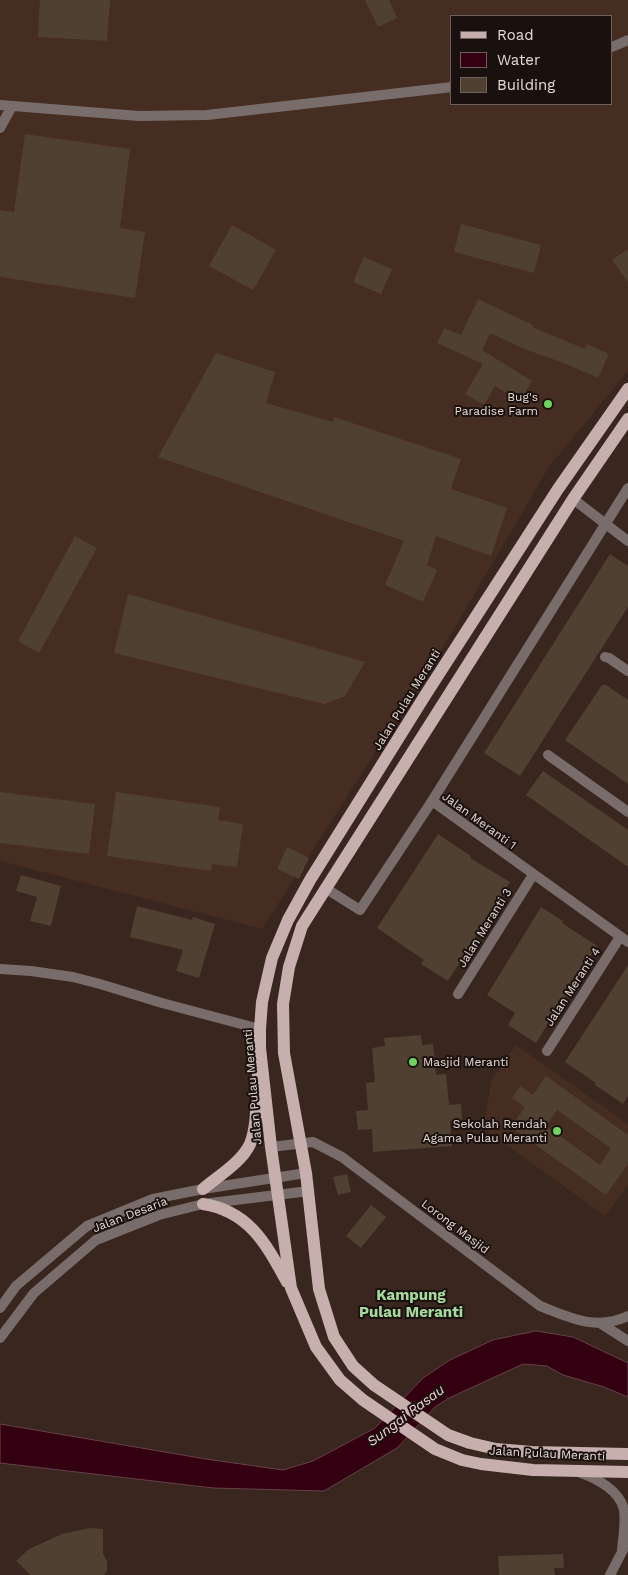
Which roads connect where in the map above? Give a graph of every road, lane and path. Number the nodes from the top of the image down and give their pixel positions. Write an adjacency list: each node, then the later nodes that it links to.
1 (628, 40): 2 (street)
2 (613, 46)
3 (450, 87): 5 (street)
4 (0, 105): 5 (street)
5 (12, 106): 6 (street)
6 (0, 128)
7 (628, 389): 23 (main road, Jalan Pulau Meranti)
8 (628, 419): 10 (main road, Jalan Pulau Meranti)
9 (628, 488): 11 (street)
10 (573, 499): 11 (street); 19 (main road, Jalan Pulau Meranti)
11 (605, 524): 12 (street); 16 (street)
12 (628, 541)
13 (605, 657): 14 (street)
14 (628, 671)
15 (548, 755): 17 (street)
16 (432, 802): 18 (street, Jalan Meranti 1); 19 (street, Jalan Meranti 1)
17 (628, 812)
18 (533, 875): 20 (street, Jalan Meranti 1); 22 (street, Jalan Meranti 3)
19 (325, 888): 26 (main road, Jalan Pulau Meranti)
20 (624, 940): 25 (street, Jalan Meranti 4)
21 (0, 969): 23 (street)
22 (458, 994)
23 (260, 1029): 24 (main road, Jalan Pulau Meranti)
24 (260, 1048): 27 (main road, Jalan Pulau Meranti); 30 (main road)
25 (548, 1051)
26 (301, 1142): 27 (street, Lorong Masjid); 28 (main road, Jalan Pulau Meranti); 37 (street, Lorong Masjid)
27 (272, 1147): 29 (main road, Jalan Pulau Meranti)
28 (306, 1173): 29 (street, Jalan Desaria); 31 (main road, Jalan Pulau Meranti)
29 (276, 1177): 30 (street, Jalan Desaria); 32 (main road, Jalan Pulau Meranti)
30 (203, 1189): 35 (street, Jalan Desaria)
31 (308, 1191): 32 (street, Jalan Desaria); 40 (main road, Jalan Pulau Meranti)
32 (278, 1194): 33 (street, Jalan Desaria); 34 (main road, Jalan Pulau Meranti)
33 (202, 1204): 34 (main road); 38 (street, Jalan Desaria)
34 (290, 1288): 41 (main road, Jalan Pulau Meranti)
35 (0, 1308)
36 (628, 1316): 37 (street, Lorong Masjid)
37 (600, 1323): 39 (street)
38 (0, 1338)
39 (628, 1341)
40 (628, 1454)
41 (571, 1470): 42 (main road, Jalan Pulau Meranti); 43 (street)
42 (628, 1472)
43 (625, 1546): 44 (street)
44 (610, 1575)

